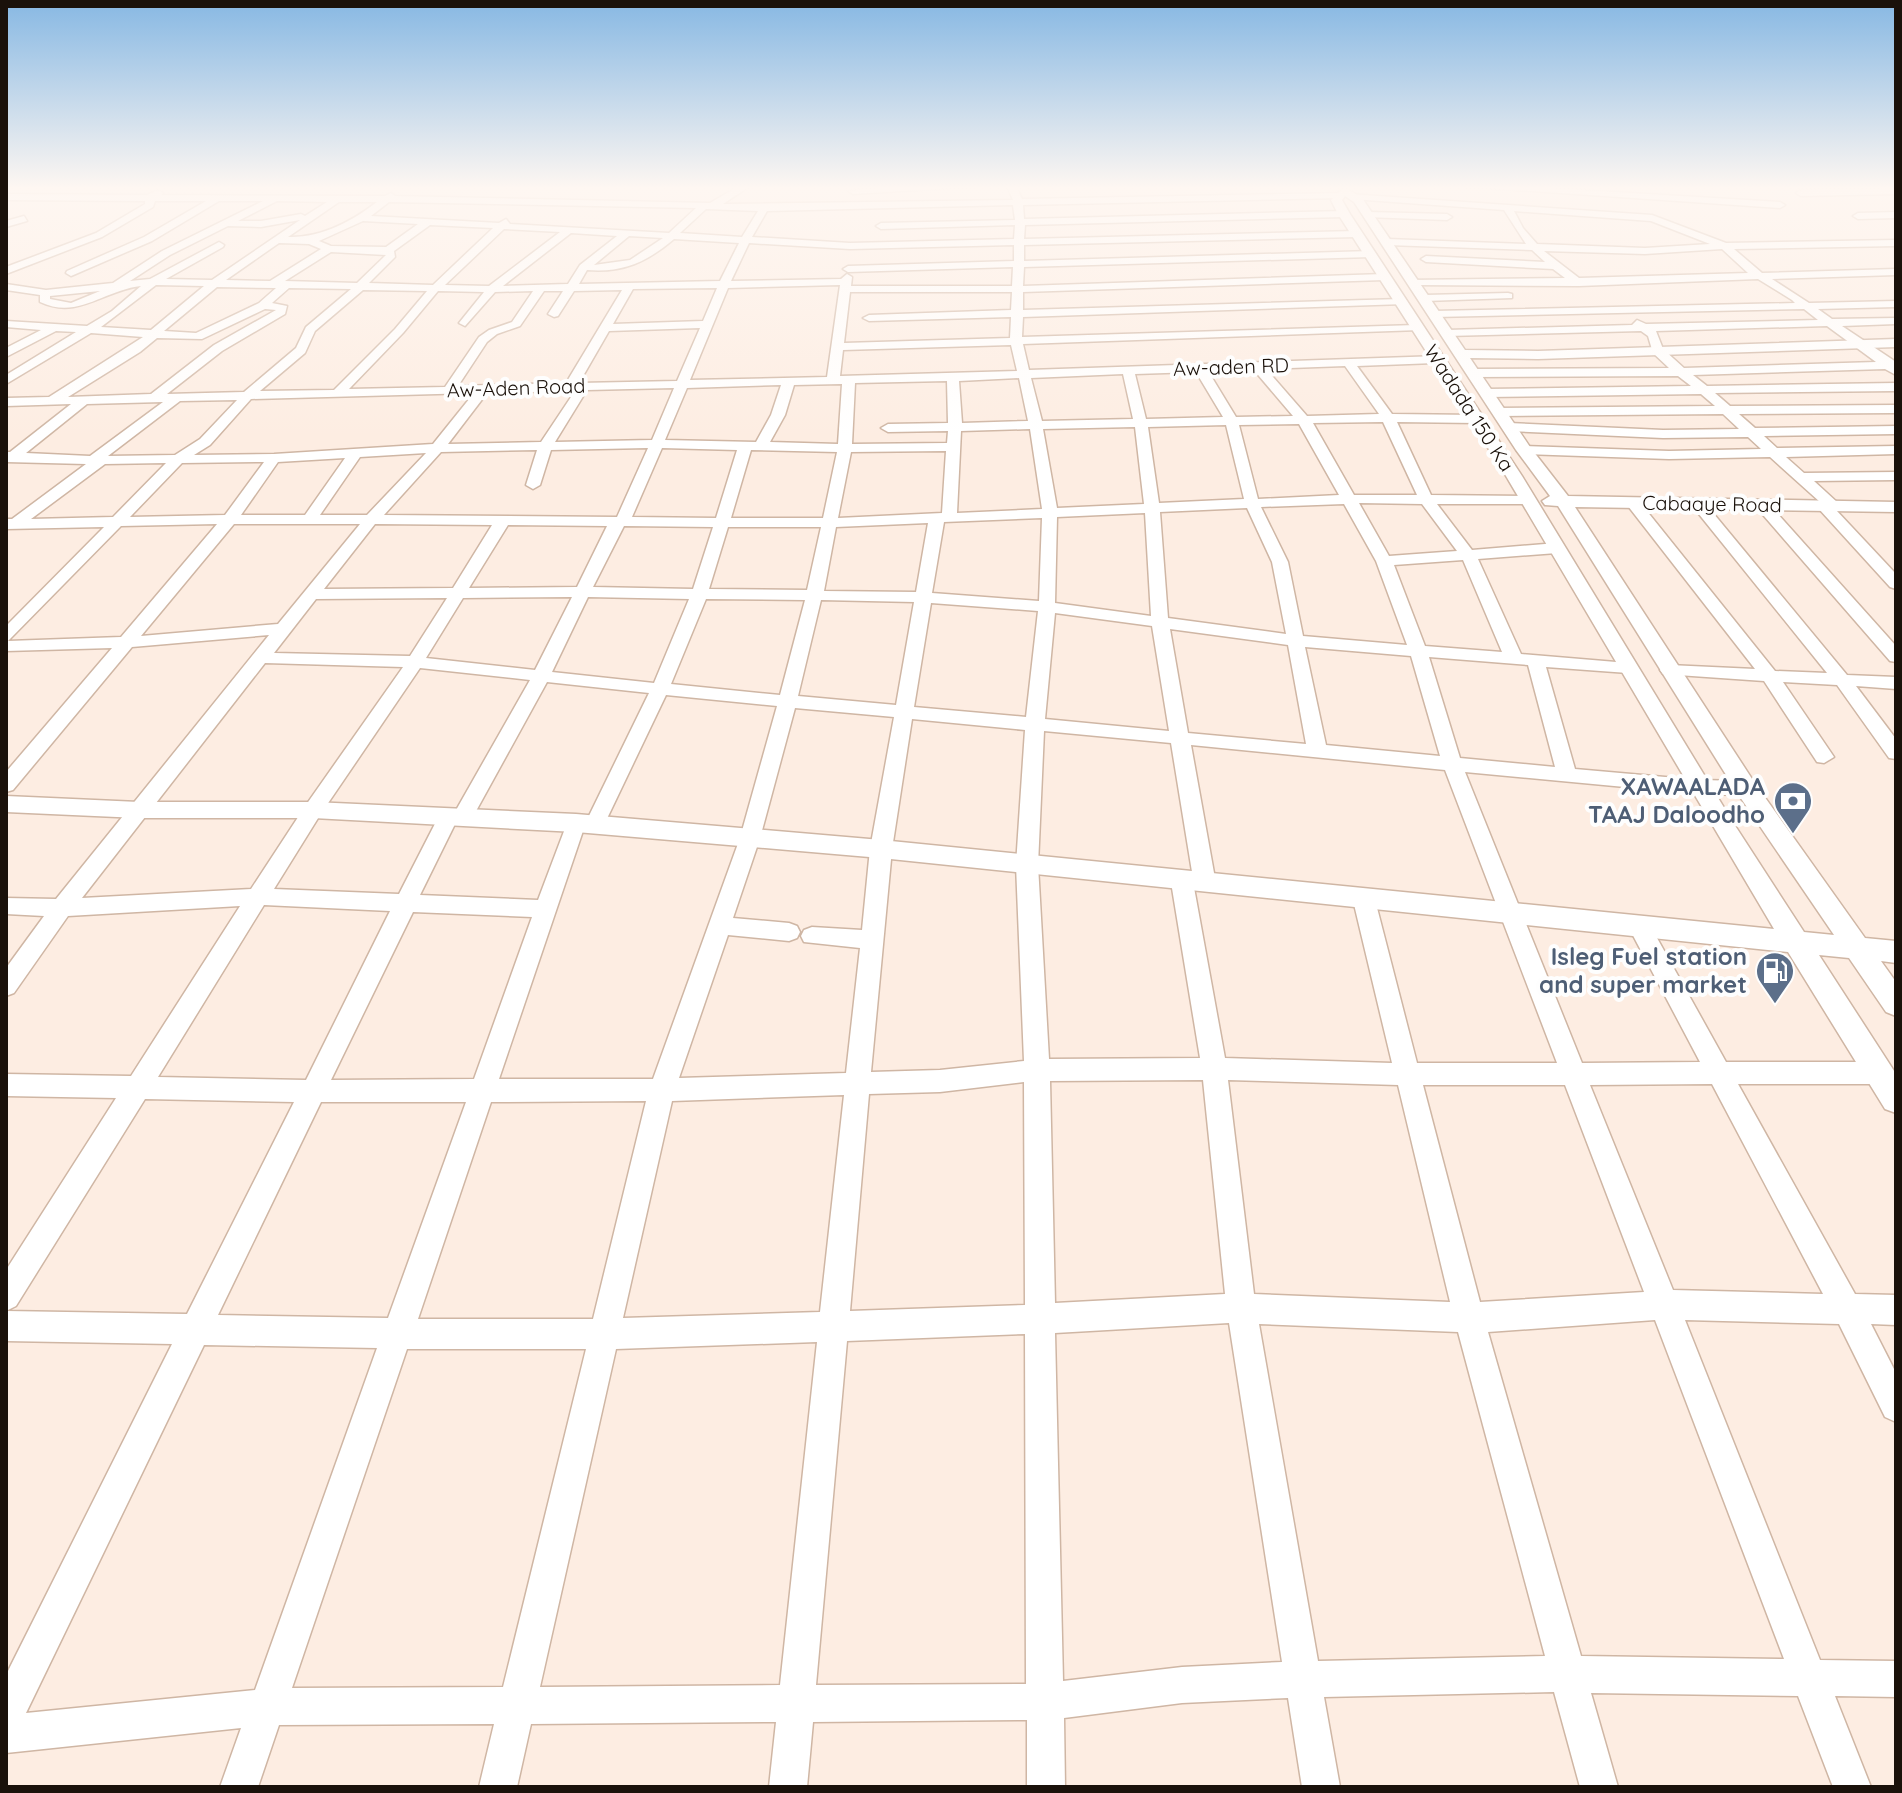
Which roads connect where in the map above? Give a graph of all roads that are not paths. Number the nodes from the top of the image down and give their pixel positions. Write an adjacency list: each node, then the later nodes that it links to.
1 (34, 270): 2 (street)
2 (44, 270)
3 (79, 270): 23 (street)
4 (141, 270): 30 (street)
5 (175, 270): 28 (street)
6 (233, 270): 31 (street)
7 (296, 270): 32 (street)
8 (378, 270): 37 (street)
9 (455, 270): 41 (street)
10 (515, 270): 42 (street)
11 (582, 270): 38 (street)
12 (730, 270): 34 (street)
13 (847, 270): 26 (street)
14 (965, 270): 26 (street)
15 (1019, 270): 43 (street)
16 (1196, 270): 29 (street)
17 (1383, 270): 24 (street, Wadada 150 Ka)
18 (1403, 270): 47 (street, Wadada 150 Ka)
19 (1562, 270): 27 (street)
20 (1752, 270): 25 (street)
21 (58, 272): 23 (street)
22 (1896, 272): 25 (street)
23 (71, 273): 30 (street)
24 (1384, 277): 29 (street); 48 (street, Wadada 150 Ka)
25 (1762, 277): 27 (street); 44 (street)
26 (846, 280): 34 (street); 43 (street); 74 (street)
27 (1576, 281): 47 (street); 53 (street)
28 (153, 282): 30 (street); 31 (street); 66 (street)
29 (1199, 282): 43 (street); 51 (street)
30 (121, 283): 36 (street)
31 (215, 283): 32 (street); 68 (street)
32 (273, 284): 33 (street)
33 (287, 284): 37 (street); 50 (street)
34 (724, 284): 35 (street); 61 (street)
35 (630, 286): 38 (street); 64 (street)
36 (6, 287)
37 (357, 287): 41 (street); 100 (street)
38 (572, 287): 39 (street); 54 (street)
39 (541, 288): 42 (street); 97 (street)
40 (1811, 288): 44 (street)
41 (434, 289): 42 (street); 101 (street)
42 (492, 289): 58 (street)
43 (1020, 289): 55 (street)
44 (1782, 289): 45 (street); 52 (street)
45 (1751, 290)
46 (1517, 296): 47 (street)
47 (1424, 298): 53 (street); 67 (street, Wadada 150 Ka)
48 (1401, 302): 51 (street); 65 (street, Wadada 150 Ka)
49 (1896, 304): 52 (street)
50 (263, 305): 69 (street); 71 (street)
51 (1206, 307): 55 (street); 76 (street)
52 (1808, 307): 53 (street); 59 (street)
53 (1619, 309): 62 (street)
54 (554, 314)
55 (1019, 314): 56 (street); 70 (street)
56 (869, 318)
57 (1896, 321): 59 (street)
58 (465, 323)
59 (1830, 323): 62 (street); 73 (street)
60 (6, 324): 63 (street)
61 (707, 324): 64 (street); 93 (street)
62 (1642, 327): 67 (street); 75 (street)
63 (53, 328): 66 (street); 77 (street)
64 (603, 328): 94 (street)
65 (1416, 328): 76 (street); 79 (street, Wadada 150 Ka)
66 (86, 330): 68 (street); 91 (street)
67 (1447, 333): 78 (street, Wadada 150 Ka)
68 (152, 336): 69 (street); 105 (street)
69 (198, 337): 71 (street)
70 (1016, 341): 74 (street); 76 (street); 87 (street)
71 (228, 342): 103 (street)
72 (1896, 343): 73 (street)
73 (1858, 344): 75 (street); 82 (street)
74 (837, 347): 90 (street)
75 (1657, 350): 78 (street); 85 (street)
76 (1218, 351): 81 (street, Aw-aden RD); 83 (street, Aw-aden RD)
77 (6, 353)
78 (1461, 354): 86 (street, Wadada 150 Ka)
79 (1435, 359): 80 (street, Aw-aden RD); 110 (street, Wadada 150 Ka)
80 (1348, 362): 81 (street, Aw-aden RD); 109 (street)
81 (1256, 365): 112 (street)
82 (1894, 367): 85 (street)
83 (1200, 368): 84 (street, Aw-aden RD); 113 (street)
84 (1128, 371): 87 (street, Aw-aden RD); 115 (street)
85 (1681, 372): 86 (street); 98 (street)
86 (1474, 373): 99 (street, Wadada 150 Ka)
87 (1026, 374): 88 (street, Aw-Aden Road); 116 (street)
88 (953, 377): 89 (street, Aw-Aden Road); 114 (street)
89 (849, 378): 90 (street, Aw-Aden Road); 123 (street)
90 (833, 379): 92 (street, Aw-Aden Road)
91 (6, 380)
92 (789, 380): 93 (street, Aw-Aden Road); 121 (street)
93 (681, 382): 94 (street, Aw-Aden Road); 120 (street)
94 (577, 386): 96 (street, Aw-Aden Road); 122 (street)
95 (1896, 387): 98 (street)
96 (484, 389): 97 (street, Aw-Aden Road); 125 (street)
97 (449, 390): 101 (street, Aw-Aden Road)
98 (1704, 390): 99 (street); 108 (street)
99 (1487, 393): 111 (street, Wadada 150 Ka)
100 (248, 395): 101 (street, Aw-Aden Road); 102 (street, Aw-Aden Road); 132 (street)
101 (336, 395)
102 (176, 398): 103 (street, Aw-Aden Road); 133 (street)
103 (153, 399): 104 (street, Aw-Aden Road)
104 (84, 400): 105 (street, Aw-Aden Road); 130 (street)
105 (52, 401): 106 (street, Aw-Aden Road)
106 (6, 402)
107 (1896, 409): 108 (street)
108 (1727, 412): 111 (street); 119 (street)
109 (1388, 418): 110 (street); 112 (street); 138 (street)
110 (1477, 419): 139 (street, Wadada 150 Ka)
111 (1504, 419): 119 (street); 126 (street, Wadada 150 Ka)
112 (1304, 420): 113 (street); 137 (street)
113 (1232, 422): 115 (street); 142 (street)
114 (955, 424): 116 (street); 117 (street); 124 (street)
115 (1141, 424): 116 (street); 147 (street)
116 (1036, 425): 148 (street)
117 (888, 428)
118 (1896, 430): 119 (street)
119 (1748, 432): 128 (street)
120 (659, 444): 121 (street); 122 (street); 154 (street)
121 (754, 444): 123 (street); 157 (street)
122 (546, 445): 125 (street); 136 (street)
123 (845, 446): 124 (street); 156 (street)
124 (954, 447): 149 (street)
125 (439, 448): 129 (street); 152 (street)
126 (1524, 450): 128 (street); 140 (street, Wadada 150 Ka)
127 (1896, 450): 128 (street)
128 (1774, 453): 135 (street)
129 (354, 455): 131 (street); 151 (street)
130 (9, 458): 133 (street)
131 (274, 458): 132 (street); 150 (street)
132 (178, 459): 133 (street); 155 (street)
133 (97, 460): 158 (street)
134 (1896, 476): 135 (street)
135 (1802, 477): 145 (street)
136 (533, 485)
137 (1347, 499): 138 (street); 142 (street); 161 (street)
138 (1426, 499): 139 (street); 160 (street)
139 (1528, 500): 140 (street, Cabaaye Road); 159 (street, Wadada 150 Ka)
140 (1563, 501): 141 (street, Cabaaye Road); 183 (street, Wadada 150 Ka)
141 (1633, 503): 143 (street, Cabaaye Road); 185 (street)
142 (1252, 504): 147 (street); 173 (street)
143 (1699, 505): 144 (street, Cabaaye Road); 186 (street)
144 (1762, 505): 145 (street, Cabaaye Road); 177 (street)
145 (1828, 506): 146 (street, Cabaaye Road); 162 (street)
146 (1895, 508)
147 (1152, 510): 148 (street); 170 (street)
148 (1050, 511): 149 (street); 169 (street)
149 (943, 516): 156 (street); 168 (street)
150 (230, 519): 151 (street); 155 (street); 174 (street)
151 (310, 519): 152 (street)
152 (371, 520): 153 (street); 165 (street)
153 (502, 522): 154 (street); 164 (street)
154 (620, 522): 157 (street); 163 (street)
155 (117, 523): 158 (street); 172 (street)
156 (829, 523): 157 (street); 167 (street)
157 (720, 524): 166 (street)
158 (9, 526)
159 (1557, 548): 160 (street); 182 (street, Wadada 150 Ka)
160 (1469, 556): 161 (street); 179 (street)
161 (1384, 561): 176 (street)
162 (1896, 584)
163 (582, 592): 164 (street); 166 (street); 184 (street)
164 (459, 593): 165 (street); 181 (street)
165 (311, 594): 171 (street)
166 (699, 595): 167 (street); 188 (street)
167 (814, 597): 168 (street); 189 (street)
168 (924, 597): 169 (street); 190 (street)
169 (1047, 607): 170 (street); 191 (street)
170 (1160, 622): 173 (street); 192 (street)
171 (284, 629): 174 (street); 178 (street)
172 (6, 636)
173 (1298, 641): 176 (street); 193 (street)
174 (127, 642): 175 (street); 198 (street)
175 (6, 646)
176 (1419, 652): 179 (street); 196 (street)
177 (1896, 657)
178 (262, 658): 181 (street); 202 (street)
179 (1514, 659): 180 (street)
180 (1535, 660): 182 (street); 197 (street)
181 (415, 662): 184 (street); 203 (street)
182 (1628, 668): 199 (street, Wadada 150 Ka)
183 (1669, 670): 185 (street); 200 (street, Wadada 150 Ka)
184 (541, 676): 188 (street); 204 (street)
185 (1770, 676): 186 (street); 195 (street)
186 (1842, 680): 187 (street); 194 (street)
187 (1896, 683)
188 (660, 689): 189 (street); 205 (street)
189 (788, 701): 190 (street); 206 (street)
190 (907, 711): 191 (street); 207 (street)
191 (1035, 725): 192 (street); 208 (street)
192 (1178, 738): 193 (street); 209 (street)
193 (1317, 749): 196 (street)
194 (1896, 753)
195 (1824, 757)
196 (1452, 763): 197 (street); 216 (street)
197 (1567, 774): 199 (street)
198 (6, 785)
199 (1699, 787): 200 (street); 220 (street, Wadada 150 Ka)
200 (1746, 788): 221 (street, Wadada 150 Ka)
201 (6, 804): 202 (street)
202 (139, 810): 203 (street); 214 (street)
203 (313, 810): 204 (street); 210 (street)
204 (455, 817): 205 (street); 212 (street)
205 (586, 824): 206 (street); 215 (street)
206 (750, 838): 207 (street); 217 (street)
207 (881, 849): 208 (street); 219 (street)
208 (1027, 865): 209 (street); 226 (street)
209 (1194, 883): 211 (street); 225 (street)
210 (260, 897): 212 (street); 214 (street); 233 (street)
211 (1364, 900): 216 (street); 229 (street)
212 (405, 901): 215 (street); 236 (street)
213 (6, 906): 214 (street)
214 (62, 908): 223 (street)
215 (544, 909): 234 (street)
216 (1511, 912): 218 (street); 227 (street)
217 (719, 925): 219 (street); 235 (street)
218 (1639, 926): 220 (street); 230 (street)
219 (873, 940): 232 (street)
220 (1797, 944): 221 (street); 228 (street, Wadada 150 Ka)
221 (1860, 949): 222 (street); 224 (street, Wadada 150 Ka)
222 (1896, 952)
223 (6, 986)
224 (1896, 1004)
225 (1214, 1069): 226 (street); 229 (street); 240 (street)
226 (1037, 1070): 232 (street); 244 (street)
227 (1571, 1073): 229 (street); 230 (street); 239 (street)
228 (1879, 1073): 230 (street); 237 (street, Wadada 150 Ka)
229 (1406, 1074): 243 (street)
230 (1719, 1074): 241 (street)
231 (6, 1085): 233 (street)
232 (859, 1085): 235 (street); 245 (street)
233 (139, 1087): 236 (street); 238 (street)
234 (482, 1089): 235 (street); 236 (street); 248 (street)
235 (662, 1090): 249 (street)
236 (310, 1091): 247 (street)
237 (1896, 1100)
238 (6, 1296)
239 (1665, 1305): 241 (street); 243 (street); 254 (street)
240 (1241, 1308): 243 (street); 244 (street); 252 (street)
241 (1847, 1309): 242 (street); 250 (street)
242 (1896, 1310)
243 (1469, 1318): 251 (street)
244 (1041, 1319): 245 (street); 255 (street)
245 (836, 1325): 249 (street); 257 (street)
246 (6, 1326): 247 (street)
247 (196, 1332): 248 (street); 259 (street)
248 (399, 1334): 249 (street); 258 (street)
249 (603, 1334): 256 (street)
250 (1896, 1406)
251 (1566, 1674): 252 (street); 254 (street); 266 (street)
252 (1302, 1679): 255 (street); 265 (street)
253 (1896, 1679): 254 (street)
254 (1812, 1680): 267 (street)
255 (1044, 1702): 257 (street); 264 (street)
256 (517, 1704): 257 (street); 258 (street); 262 (street)
257 (796, 1704): 263 (street)
258 (268, 1707): 260 (street); 261 (street)
259 (6, 1714)
260 (6, 1734)
261 (239, 1787)
262 (498, 1787)
263 (788, 1787)
264 (1046, 1787)
265 (1321, 1787)
266 (1599, 1787)
267 (1852, 1787)

